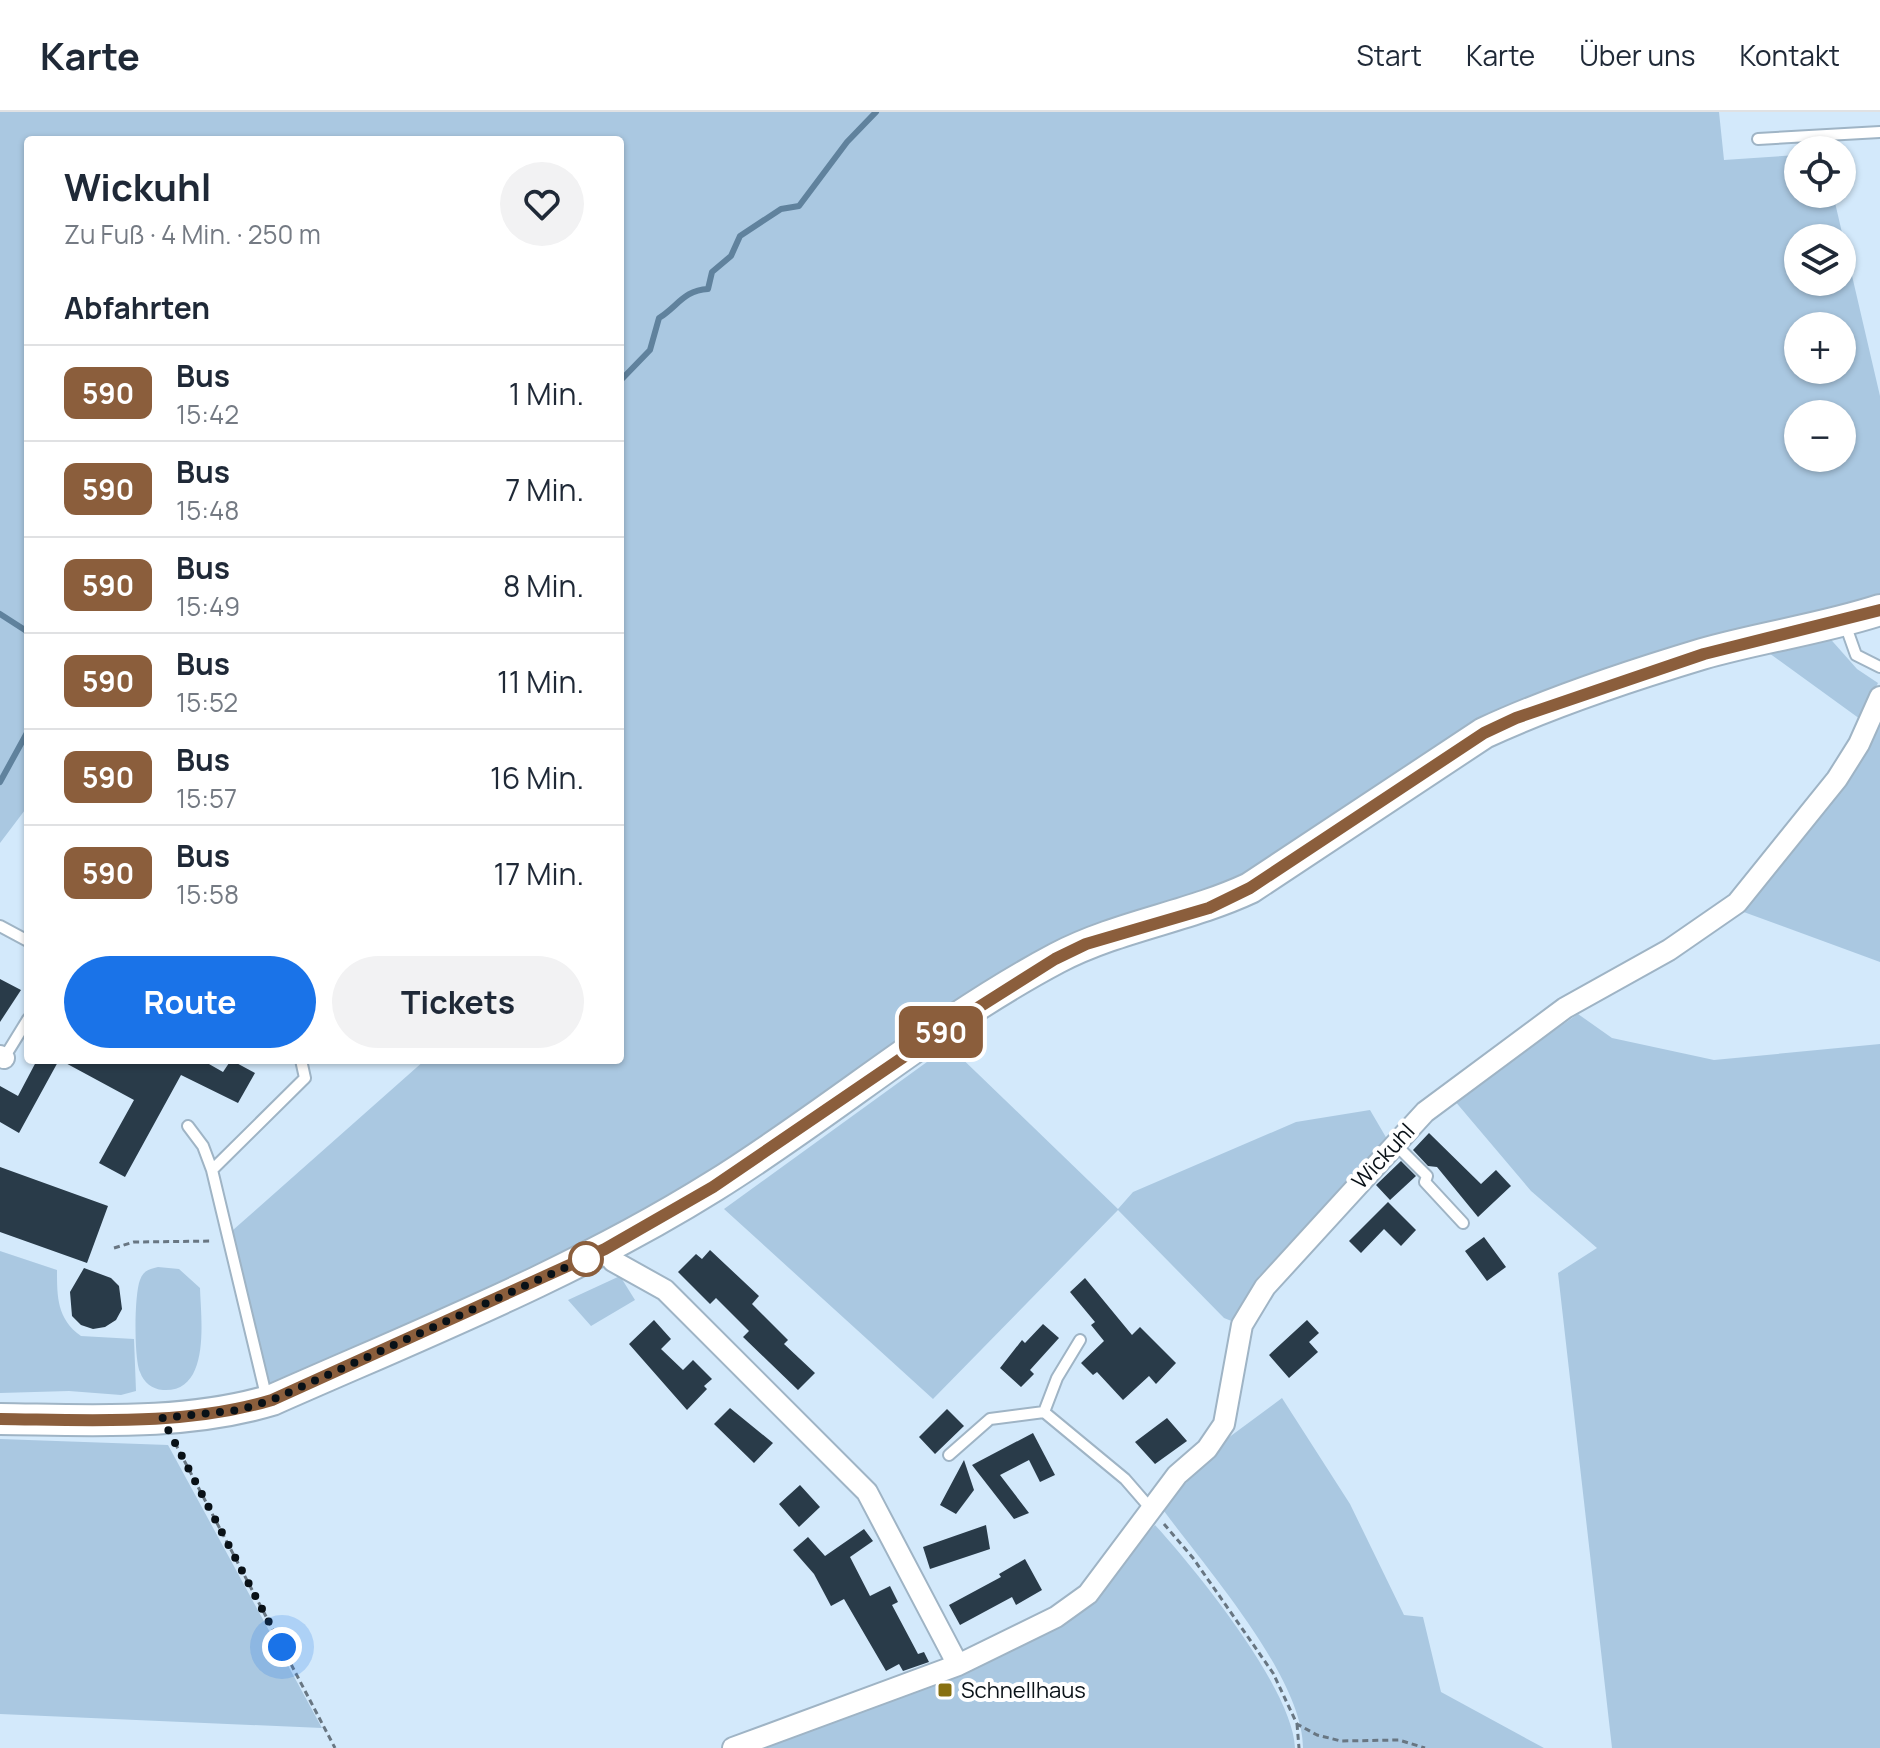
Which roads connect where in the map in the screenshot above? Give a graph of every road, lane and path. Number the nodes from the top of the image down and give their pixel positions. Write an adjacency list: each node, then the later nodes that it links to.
1 (1880, 132): 2 (lane)
2 (1758, 139)
3 (1880, 610): 4 (street)
4 (1845, 622): 5 (lane); 18 (street)
5 (1880, 667)
6 (1880, 697): 13 (street, Wickuhl)
7 (0, 926): 8 (lane)
8 (24, 939)
9 (24, 1025): 10 (lane)
10 (2, 1057)
11 (303, 1064): 14 (lane)
12 (188, 1126): 14 (lane)
13 (1395, 1144): 15 (lane); 25 (street, Wickuhl)
14 (212, 1170): 16 (lane)
15 (1463, 1223)
16 (230, 1241): 17 (path); 20 (lane)
17 (114, 1248)
18 (605, 1249): 20 (street); 26 (street)
19 (1080, 1340): 21 (lane)
20 (272, 1400): 22 (street)
21 (1044, 1412): 24 (lane); 25 (lane)
22 (162, 1418): 23 (street); 28 (path)
23 (0, 1419)
24 (949, 1455)
25 (1151, 1509): 26 (street, Wickuhl); 27 (path)
26 (958, 1665): 29 (street, Wickuhl)
27 (1297, 1724): 30 (path); 31 (path)
28 (335, 1748)
29 (733, 1748)
30 (1299, 1748)
31 (1425, 1748)

